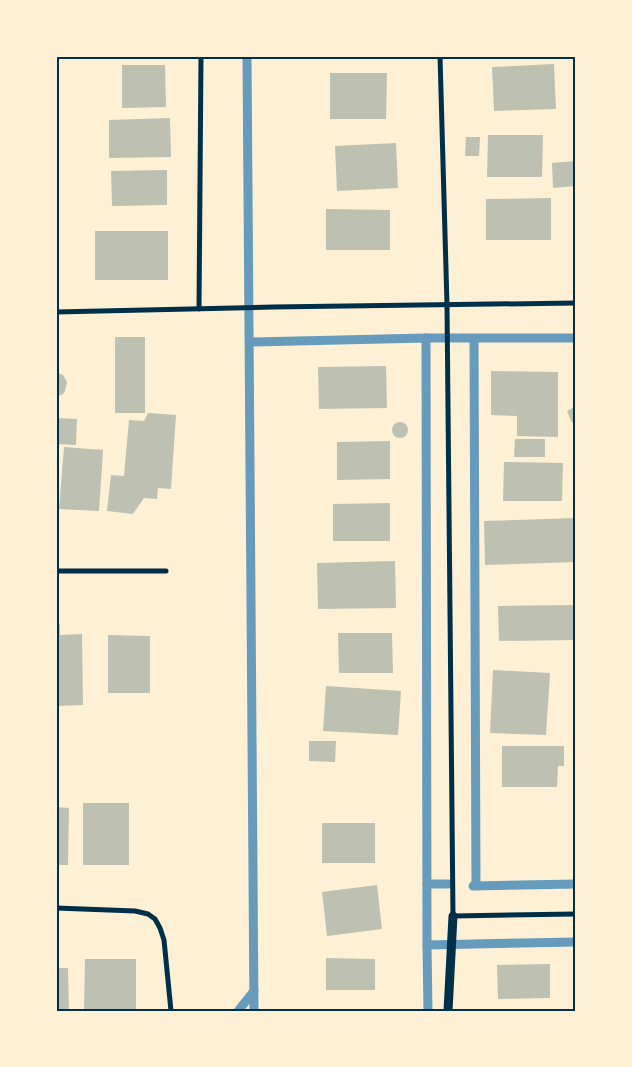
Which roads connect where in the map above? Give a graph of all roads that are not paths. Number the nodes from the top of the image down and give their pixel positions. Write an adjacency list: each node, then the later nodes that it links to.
1 (201, 56): 5 (street)
2 (440, 56): 4 (street)
3 (576, 303): 4 (street)
4 (447, 305): 5 (street); 11 (street)
5 (199, 309): 6 (street)
6 (56, 312)
7 (56, 571): 8 (street)
8 (166, 571)
9 (56, 908): 12 (street)
10 (576, 914): 11 (street)
11 (453, 916): 13 (street)
12 (171, 1011)
13 (448, 1011)

